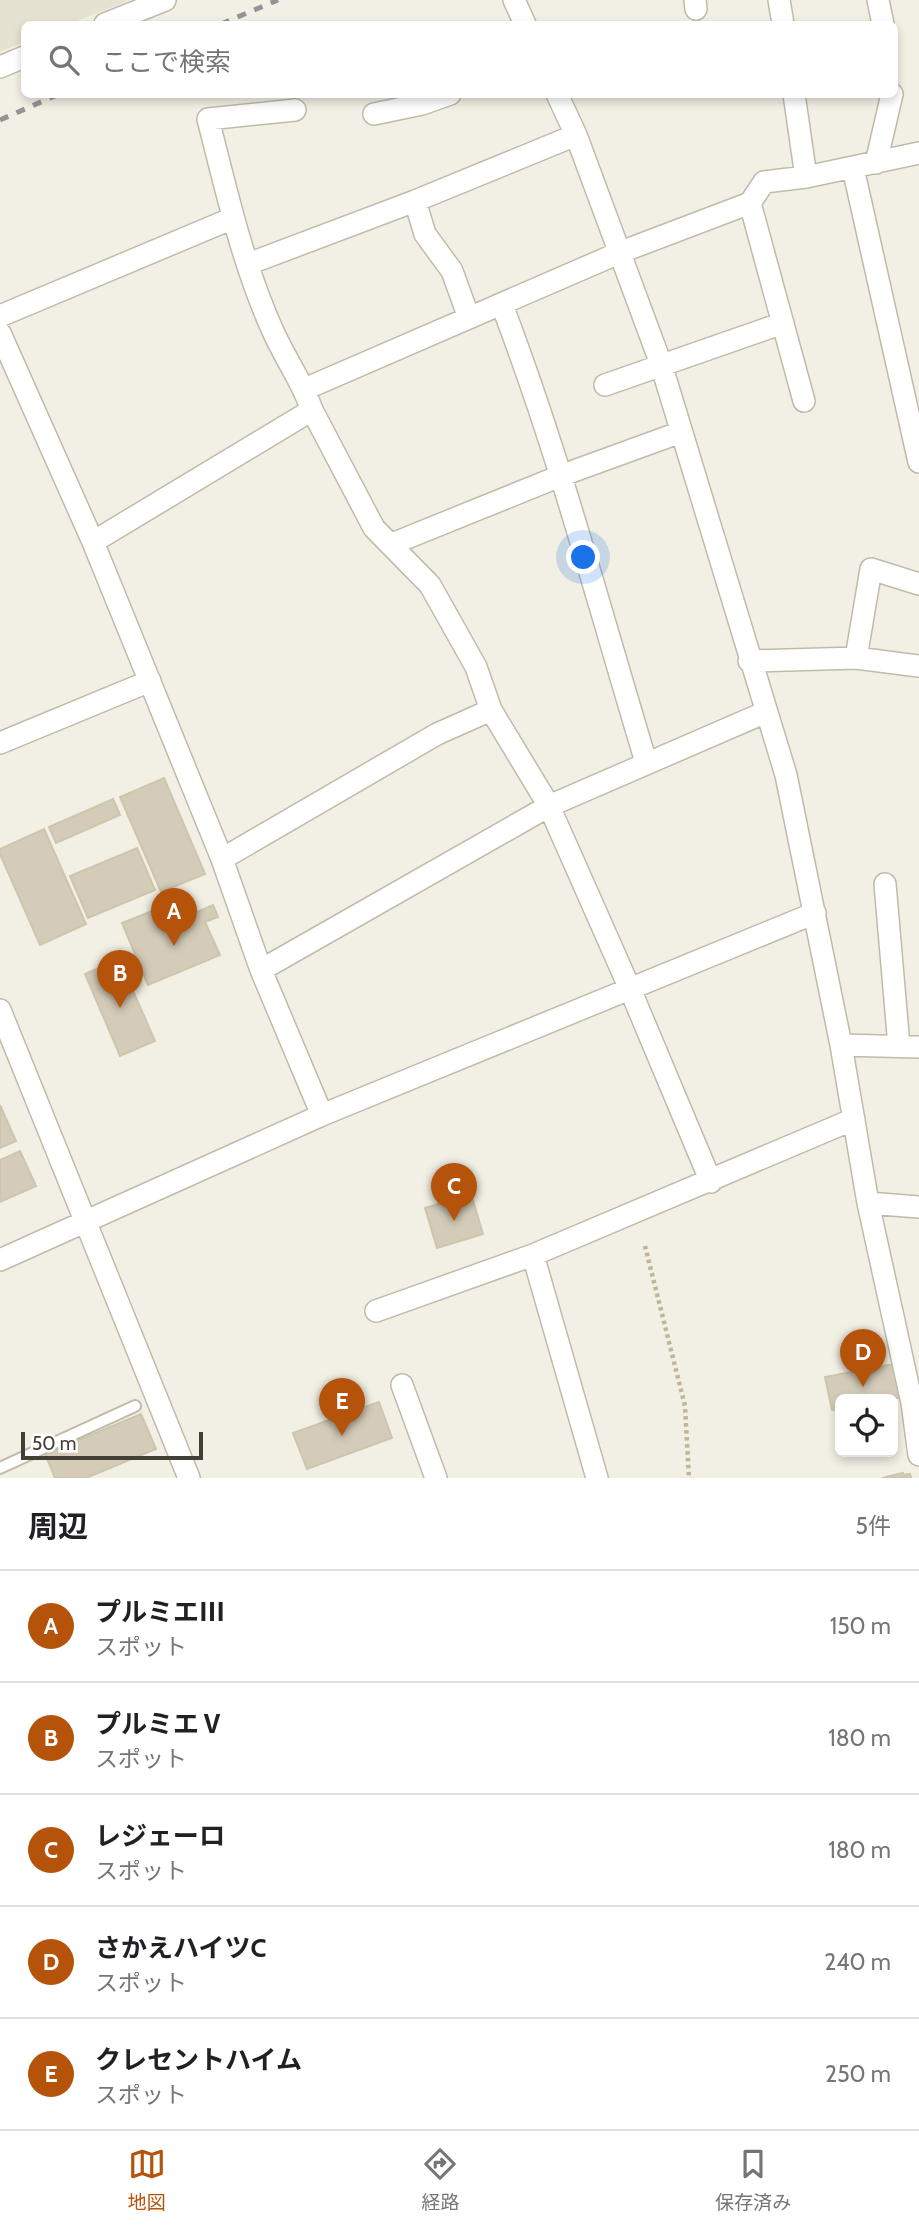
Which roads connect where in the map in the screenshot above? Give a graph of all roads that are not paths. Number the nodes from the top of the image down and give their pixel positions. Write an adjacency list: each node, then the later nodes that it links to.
1 (165, 0): 5 (street)
2 (514, 0): 6 (street)
3 (779, 0): 7 (street)
4 (878, 0): 8 (street)
5 (112, 21)
6 (524, 21)
7 (782, 21)
8 (882, 21)
9 (21, 58): 10 (street)
10 (0, 67)
11 (439, 98): 16 (street)
12 (560, 98): 17 (street)
13 (795, 98): 21 (street)
14 (891, 98): 19 (street)
15 (295, 110): 24 (street)
16 (374, 114)
17 (576, 135): 22 (street); 25 (street)
18 (919, 153): 19 (street)
19 (876, 163): 20 (street)
20 (853, 168): 21 (street); 38 (street)
21 (806, 177): 23 (street)
22 (415, 201): 26 (street); 29 (street)
23 (750, 202): 25 (street); 30 (street)
24 (233, 218): 26 (street); 28 (street)
25 (621, 252): 27 (street); 32 (street)
26 (248, 264): 34 (street)
27 (502, 305): 29 (street); 39 (street)
28 (0, 316)
29 (469, 318): 34 (street)
30 (783, 323): 32 (street); 35 (street)
31 (0, 333): 40 (street)
32 (661, 364): 33 (street); 37 (street)
33 (605, 385)
34 (305, 389): 36 (street)
35 (804, 401)
36 (313, 410): 40 (street); 41 (street)
37 (681, 432): 39 (street); 44 (street)
38 (919, 462)
39 (560, 476): 41 (street); 50 (street)
40 (93, 542): 46 (street)
41 (392, 544): 47 (street)
42 (919, 584): 43 (street)
43 (856, 658): 44 (street); 45 (street)
44 (750, 661): 48 (street)
45 (919, 666)
46 (150, 681): 49 (street); 52 (street)
47 (491, 710): 51 (street); 52 (street)
48 (766, 712): 50 (street); 54 (street)
49 (0, 743)
50 (646, 762): 51 (street)
51 (549, 806): 55 (street); 56 (street)
52 (222, 859): 55 (street)
53 (885, 884): 59 (street)
54 (815, 913): 56 (street); 58 (street)
55 (261, 970): 60 (street)
56 (630, 989): 60 (street); 62 (street)
57 (0, 1010): 65 (street)
58 (841, 1045): 59 (street); 61 (street)
59 (909, 1047)
60 (322, 1115): 65 (street)
61 (854, 1119): 62 (street); 63 (street)
62 (710, 1182): 66 (street)
63 (868, 1203): 64 (street); 70 (street)
64 (919, 1207)
65 (84, 1223): 67 (street); 75 (street)
66 (533, 1255): 68 (street); 77 (street)
67 (0, 1260)
68 (376, 1311)
69 (402, 1385): 76 (street)
70 (916, 1403): 72 (street)
71 (135, 1406): 73 (lane)
72 (919, 1455)
73 (0, 1468): 74 (lane)
74 (5, 1478)
75 (189, 1478)
76 (436, 1478)
77 (597, 1478)

